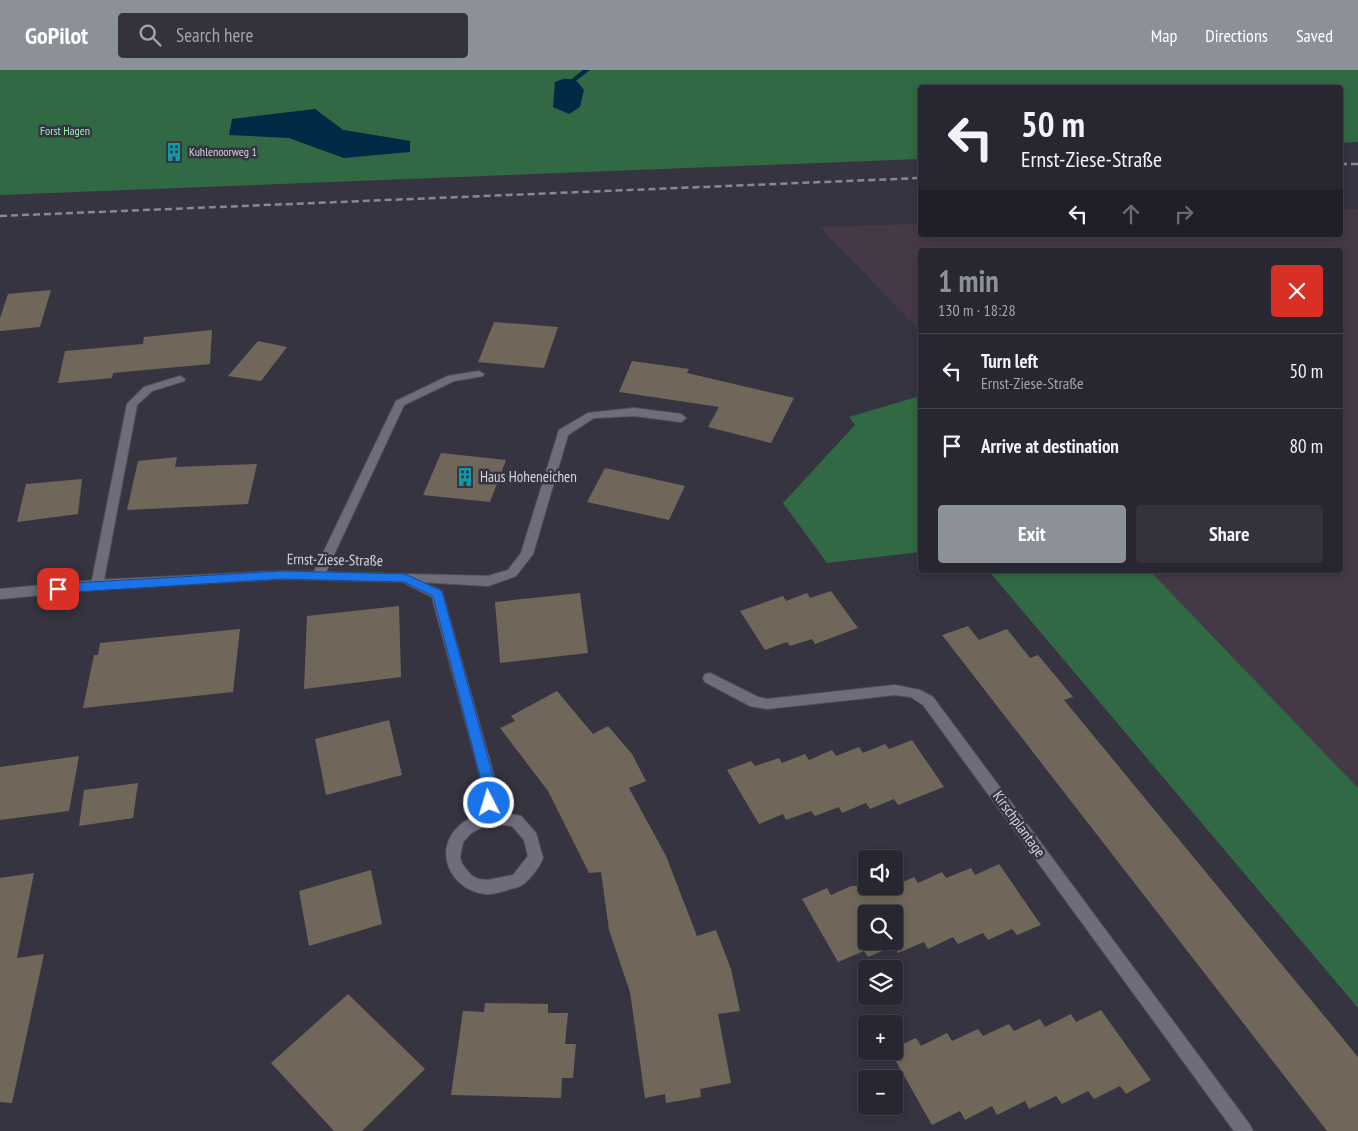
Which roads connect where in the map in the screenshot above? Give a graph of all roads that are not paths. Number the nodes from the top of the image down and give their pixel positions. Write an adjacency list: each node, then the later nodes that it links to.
1 (479, 374): 4 (street)
2 (180, 379): 6 (street)
3 (681, 418): 5 (street)
4 (318, 576): 5 (street, Ernst-Ziese-Straße); 6 (street, Ernst-Ziese-Straße)
5 (405, 578): 9 (street, Ernst-Ziese-Straße)
6 (97, 585): 7 (street, Ernst-Ziese-Straße)
7 (0, 594)
8 (710, 678): 10 (street, Kirschplantage)
9 (490, 816): 9 (street)
10 (1244, 1131)

